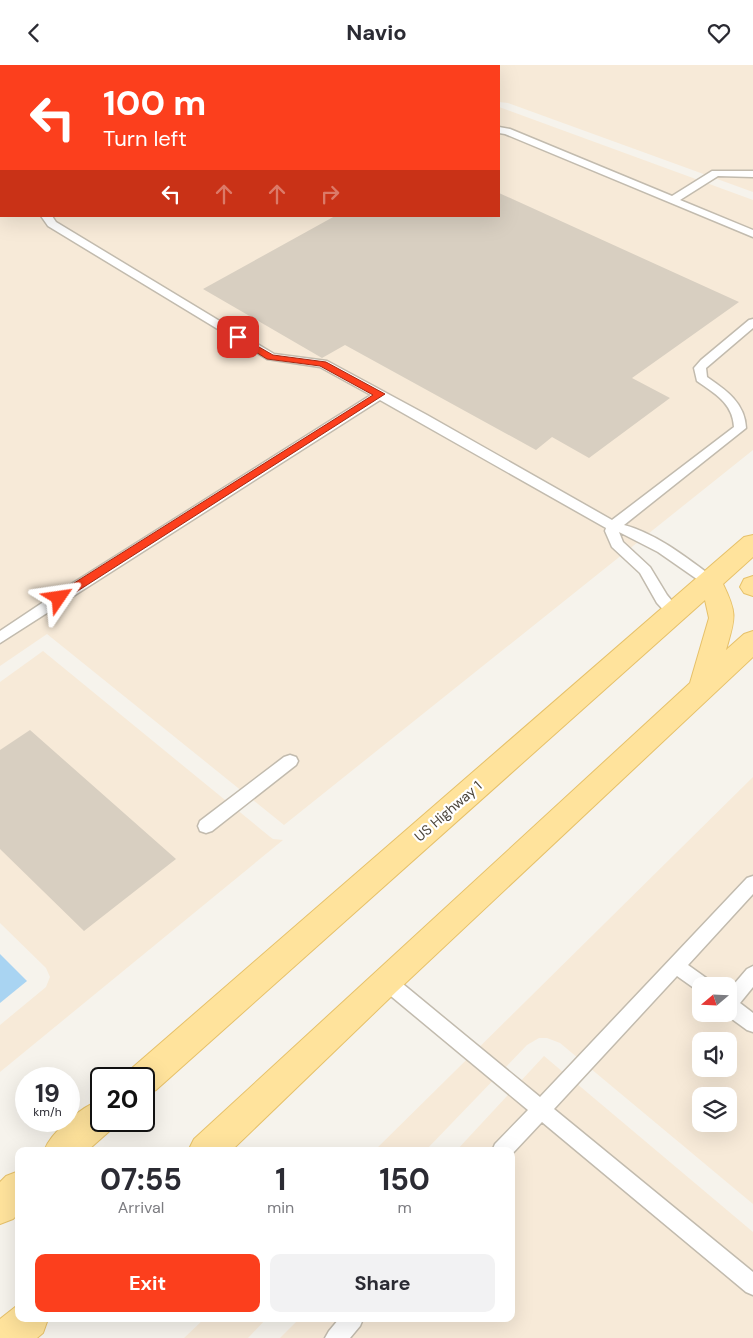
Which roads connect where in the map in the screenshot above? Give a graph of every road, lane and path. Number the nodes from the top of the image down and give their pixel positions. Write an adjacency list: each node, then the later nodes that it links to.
1 (500, 130): 3 (lane)
2 (753, 174): 3 (lane)
3 (673, 201): 5 (lane)
4 (47, 217): 7 (lane)
5 (753, 234)
6 (753, 322): 8 (lane)
7 (380, 394): 8 (lane); 12 (lane)
8 (612, 526): 10 (lane); 11 (lane)
9 (753, 543): 10 (main road, US Highway 1)
10 (709, 581): 11 (main road, US Highway 1); 14 (main road)
11 (674, 612): 25 (main road, US Highway 1)
12 (0, 638)
13 (753, 641): 14 (main road)
14 (702, 688): 21 (main road)
15 (290, 761): 16 (lane)
16 (206, 826)
17 (753, 883): 18 (lane)
18 (675, 965): 20 (lane); 26 (lane)
19 (753, 973): 22 (lane)
20 (692, 978)
21 (386, 981): 26 (lane); 29 (main road)
22 (738, 993)
23 (738, 1012): 24 (lane)
24 (753, 1025)
25 (155, 1069)
26 (540, 1109): 30 (lane); 33 (lane)
27 (90, 1127): 28 (main road)
28 (67, 1147)
29 (210, 1147)
30 (506, 1147)
31 (15, 1193): 32 (main road)
32 (0, 1206)
33 (753, 1285)
34 (26, 1322): 36 (main road)
35 (350, 1322): 37 (lane)
36 (8, 1338)
37 (336, 1338)

